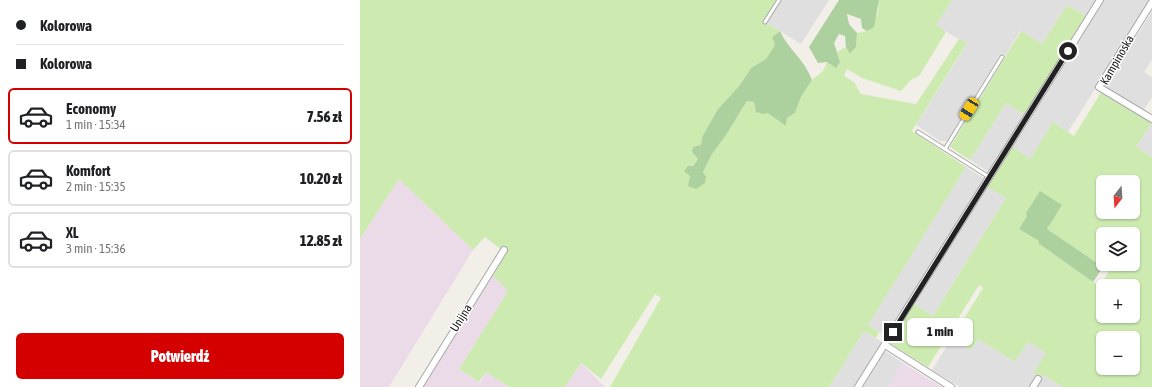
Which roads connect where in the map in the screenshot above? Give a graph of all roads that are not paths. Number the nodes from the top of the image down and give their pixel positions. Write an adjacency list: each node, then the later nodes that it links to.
1 (779, 0): 4 (lane)
2 (1100, 0): 9 (street)
3 (1152, 2): 6 (street, Kampinoska)
4 (765, 22)
5 (1002, 57): 8 (lane)
6 (1152, 119)
7 (918, 132): 8 (lane)
8 (945, 149): 9 (lane)
9 (990, 177): 11 (street)
10 (504, 250): 13 (street, Unijna)
11 (885, 345): 14 (street); 15 (street)
12 (1038, 380): 16 (street)
13 (419, 387)
14 (858, 387)
15 (951, 387)
16 (1033, 387)

